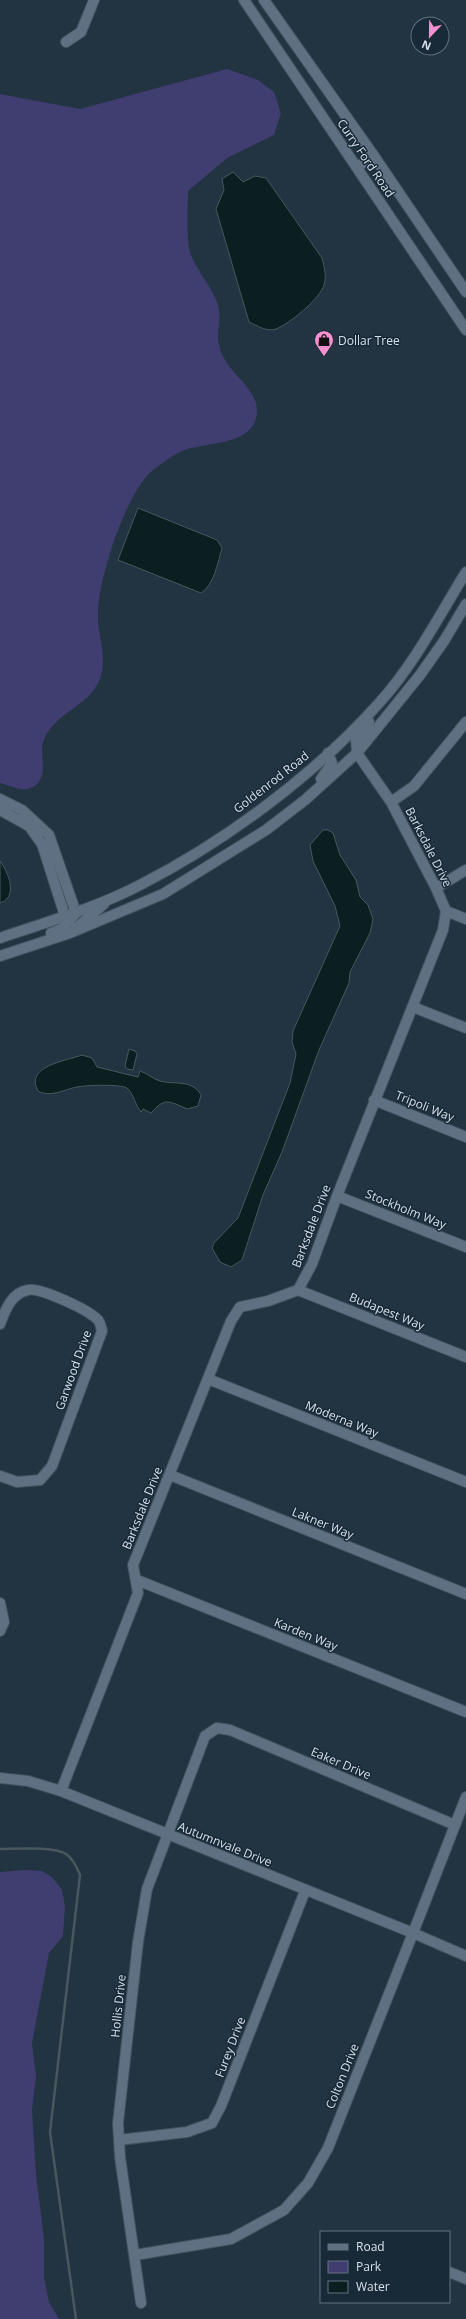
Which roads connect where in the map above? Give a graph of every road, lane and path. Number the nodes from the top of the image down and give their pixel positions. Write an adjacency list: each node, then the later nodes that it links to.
1 (94, 0): 4 (street)
2 (245, 0): 6 (street, Curry Ford Road)
3 (264, 0): 5 (street, Curry Ford Road)
4 (66, 42)
5 (374, 156): 6 (street); 7 (street, Curry Ford Road)
6 (356, 167): 8 (street, Curry Ford Road)
7 (466, 292)
8 (466, 330)
9 (466, 572): 11 (street, Goldenrod Road)
10 (466, 604): 14 (street)
11 (381, 702): 13 (street, Goldenrod Road); 14 (street)
12 (466, 722): 17 (street)
13 (328, 753): 16 (street); 21 (street, Goldenrod Road)
14 (357, 753): 16 (street); 17 (street, Barksdale Drive)
15 (0, 799): 23 (street)
16 (306, 800): 26 (street)
17 (391, 802): 20 (street, Barksdale Drive)
18 (0, 810): 24 (street)
19 (466, 870): 20 (street)
20 (436, 888): 22 (street, Barksdale Drive)
21 (111, 898): 23 (street, Goldenrod Road); 26 (street)
22 (446, 911): 25 (street); 30 (street, Barksdale Drive)
23 (76, 913): 24 (street, Goldenrod Road); 28 (street)
24 (65, 916): 27 (street, Goldenrod Road)
25 (466, 919)
26 (70, 933): 28 (street)
27 (0, 938)
28 (33, 945): 29 (street)
29 (0, 956)
30 (413, 1007): 31 (street); 32 (street, Barksdale Drive)
31 (466, 1028)
32 (374, 1100): 33 (street, Tripoli Way); 34 (street, Barksdale Drive)
33 (466, 1136)
34 (337, 1196): 35 (street, Stockholm Way); 36 (street, Barksdale Drive)
35 (466, 1247)
36 (298, 1290): 38 (street, Budapest Way); 39 (street, Barksdale Drive)
37 (0, 1324): 41 (street, Garwood Drive)
38 (466, 1357)
39 (208, 1379): 40 (street, Barksdale Drive); 42 (street, Moderna Way)
40 (170, 1475): 43 (street, Barksdale Drive); 44 (street, Lakner Way)
41 (0, 1476)
42 (466, 1482)
43 (137, 1580): 47 (street, Karden Way); 50 (street, Barksdale Drive)
44 (466, 1594)
45 (0, 1603): 46 (street)
46 (0, 1631)
47 (466, 1712)
48 (217, 1728): 52 (street, Eaker Drive); 53 (street, Hollis Drive)
49 (0, 1778): 50 (street, Autumnvale Drive)
50 (61, 1791): 53 (street, Autumnvale Drive)
51 (466, 1796): 52 (street, Colton Drive)
52 (454, 1825): 55 (street, Colton Drive)
53 (166, 1835): 54 (street, Autumnvale Drive); 59 (street, Hollis Drive)
54 (305, 1891): 56 (street, Autumnvale Drive); 59 (street, Furey Drive)
55 (417, 1921): 56 (street, Colton Drive); 57 (street, Autumnvale Drive)
56 (413, 1933): 57 (street, Autumnvale Drive); 60 (street, Colton Drive)
57 (438, 1943): 58 (street, Autumnvale Drive)
58 (466, 1956)
59 (119, 2140): 60 (street, Hollis Drive)
60 (136, 2255): 63 (street, Hollis Drive)
61 (450, 2272): 62 (street)
62 (466, 2279)
63 (141, 2303)

